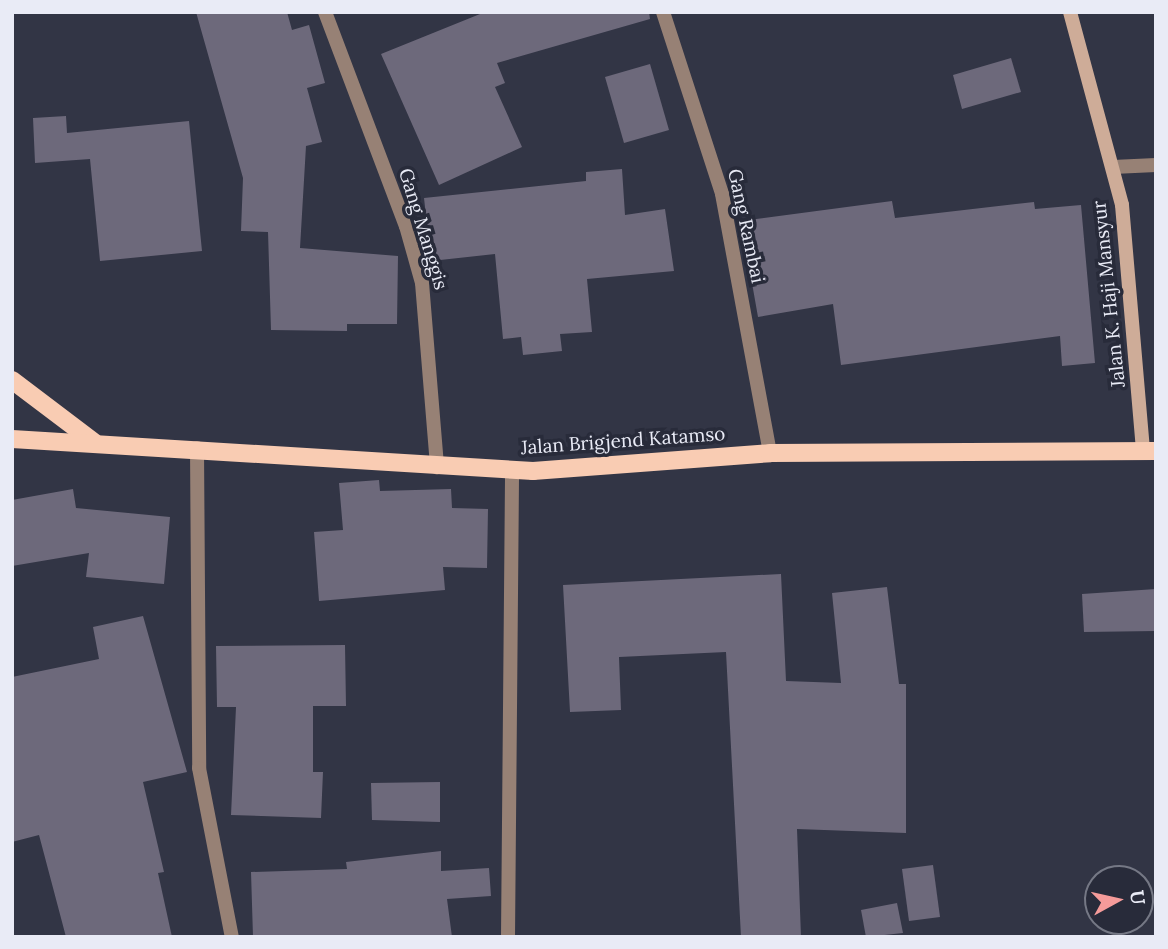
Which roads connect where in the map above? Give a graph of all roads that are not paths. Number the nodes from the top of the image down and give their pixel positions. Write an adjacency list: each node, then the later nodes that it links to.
1 (325, 12): 12 (street, Gang Manggis)
2 (663, 12): 11 (street, Gang Rambai)
3 (1070, 12): 5 (street, Jalan K. Haji Mansyur)
4 (1156, 165): 5 (street)
5 (1113, 167): 10 (street, Jalan K. Haji Mansyur)
6 (12, 380): 8 (main road)
7 (12, 439): 8 (main road, Jalan Brigjend Katamso)
8 (94, 442): 9 (main road, Jalan Brigjend Katamso)
9 (197, 448): 12 (main road, Jalan Brigjend Katamso); 14 (street)
10 (1149, 451): 11 (main road, Jalan Brigjend Katamso)
11 (770, 453): 13 (main road, Jalan Brigjend Katamso)
12 (438, 467): 13 (main road, Jalan Brigjend Katamso)
13 (512, 470): 15 (street)
14 (232, 937)
15 (508, 937)

